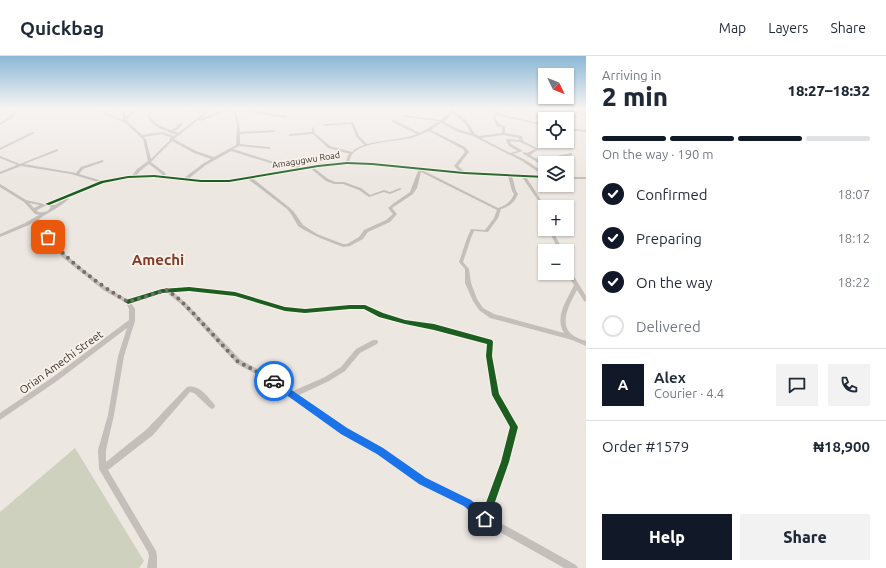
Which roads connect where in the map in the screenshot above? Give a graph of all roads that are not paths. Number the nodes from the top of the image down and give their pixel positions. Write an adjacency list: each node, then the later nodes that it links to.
1 (137, 132): 20 (street)
2 (173, 132): 14 (street); 15 (street)
3 (181, 132): 15 (street)
4 (258, 132): 12 (street)
5 (356, 132): 25 (street)
6 (415, 132): 16 (street)
7 (424, 132): 16 (street)
8 (433, 132): 49 (street)
9 (462, 132): 19 (street)
10 (472, 132): 19 (street)
11 (33, 133): 27 (street)
12 (238, 133): 24 (street)
13 (314, 133): 18 (street); 31 (street)
14 (164, 134): 20 (street); 22 (street)
15 (178, 134): 22 (street)
16 (419, 134): 25 (street)
17 (503, 134): 21 (street); 23 (street)
18 (290, 135)
19 (474, 135): 21 (street)
20 (141, 136): 39 (street)
21 (479, 137): 32 (street)
22 (172, 138): 37 (street); 39 (street)
23 (521, 141): 30 (street); 34 (street)
24 (238, 145): 26 (street); 29 (street)
25 (366, 145): 31 (street)
26 (269, 148)
27 (0, 149)
28 (57, 150): 43 (street)
29 (232, 150): 37 (street); 45 (street)
30 (520, 151): 32 (street); 34 (street)
31 (352, 154): 42 (street)
32 (510, 154): 47 (street)
33 (571, 154): 35 (street)
34 (527, 155): 40 (street)
35 (558, 156)
36 (1, 158): 41 (street); 43 (street)
37 (215, 159): 59 (street)
38 (102, 161): 50 (street)
39 (149, 161): 51 (street); 55 (street)
40 (538, 161)
41 (0, 163)
42 (347, 163): 44 (street, Amagugwu Road); 46 (street, Amagugwu Road)
43 (21, 165): 48 (street); 50 (street)
44 (311, 167): 45 (street, Amagugwu Road); 62 (street)
45 (302, 168): 56 (street, Amagugwu Road)
46 (418, 170): 49 (street, Amagugwu Road); 56 (street); 68 (street)
47 (538, 171)
48 (0, 173)
49 (464, 173): 52 (street, Amagugwu Road)
50 (76, 175): 60 (street)
51 (134, 176): 55 (street, Amagugwu Road); 60 (street, Amagugwu Road)
52 (510, 176): 53 (street, Amagugwu Road); 68 (street)
53 (523, 176): 54 (street, Amagugwu Road); 64 (street)
54 (538, 176)
55 (164, 177): 59 (street, Amagugwu Road)
56 (249, 178): 59 (street, Amagugwu Road)
57 (574, 178): 58 (street)
58 (586, 178)
59 (184, 180)
60 (102, 182): 63 (street, Amagugwu Road)
61 (0, 185): 65 (street)
62 (400, 189)
63 (72, 195): 66 (street); 67 (street)
64 (539, 200)
65 (25, 201): 66 (street); 69 (street)
66 (46, 204): 67 (street); 69 (street)
67 (53, 208): 69 (street)
68 (499, 209): 77 (street)
69 (35, 216): 70 (street); 75 (street)
70 (0, 236)
71 (574, 280): 72 (street)
72 (577, 285): 74 (street); 77 (street)
73 (167, 290): 75 (street); 80 (street); 84 (street)
74 (586, 300)
75 (128, 302): 76 (street)
76 (132, 321): 82 (street, Orian Amechi Street); 83 (street)
77 (573, 338): 79 (street)
78 (374, 342): 80 (street)
79 (586, 344)
80 (293, 394): 84 (street)
81 (212, 406): 83 (street)
82 (0, 417)
83 (103, 469): 85 (street)
84 (485, 519): 86 (street)
85 (152, 568)
86 (572, 568)

